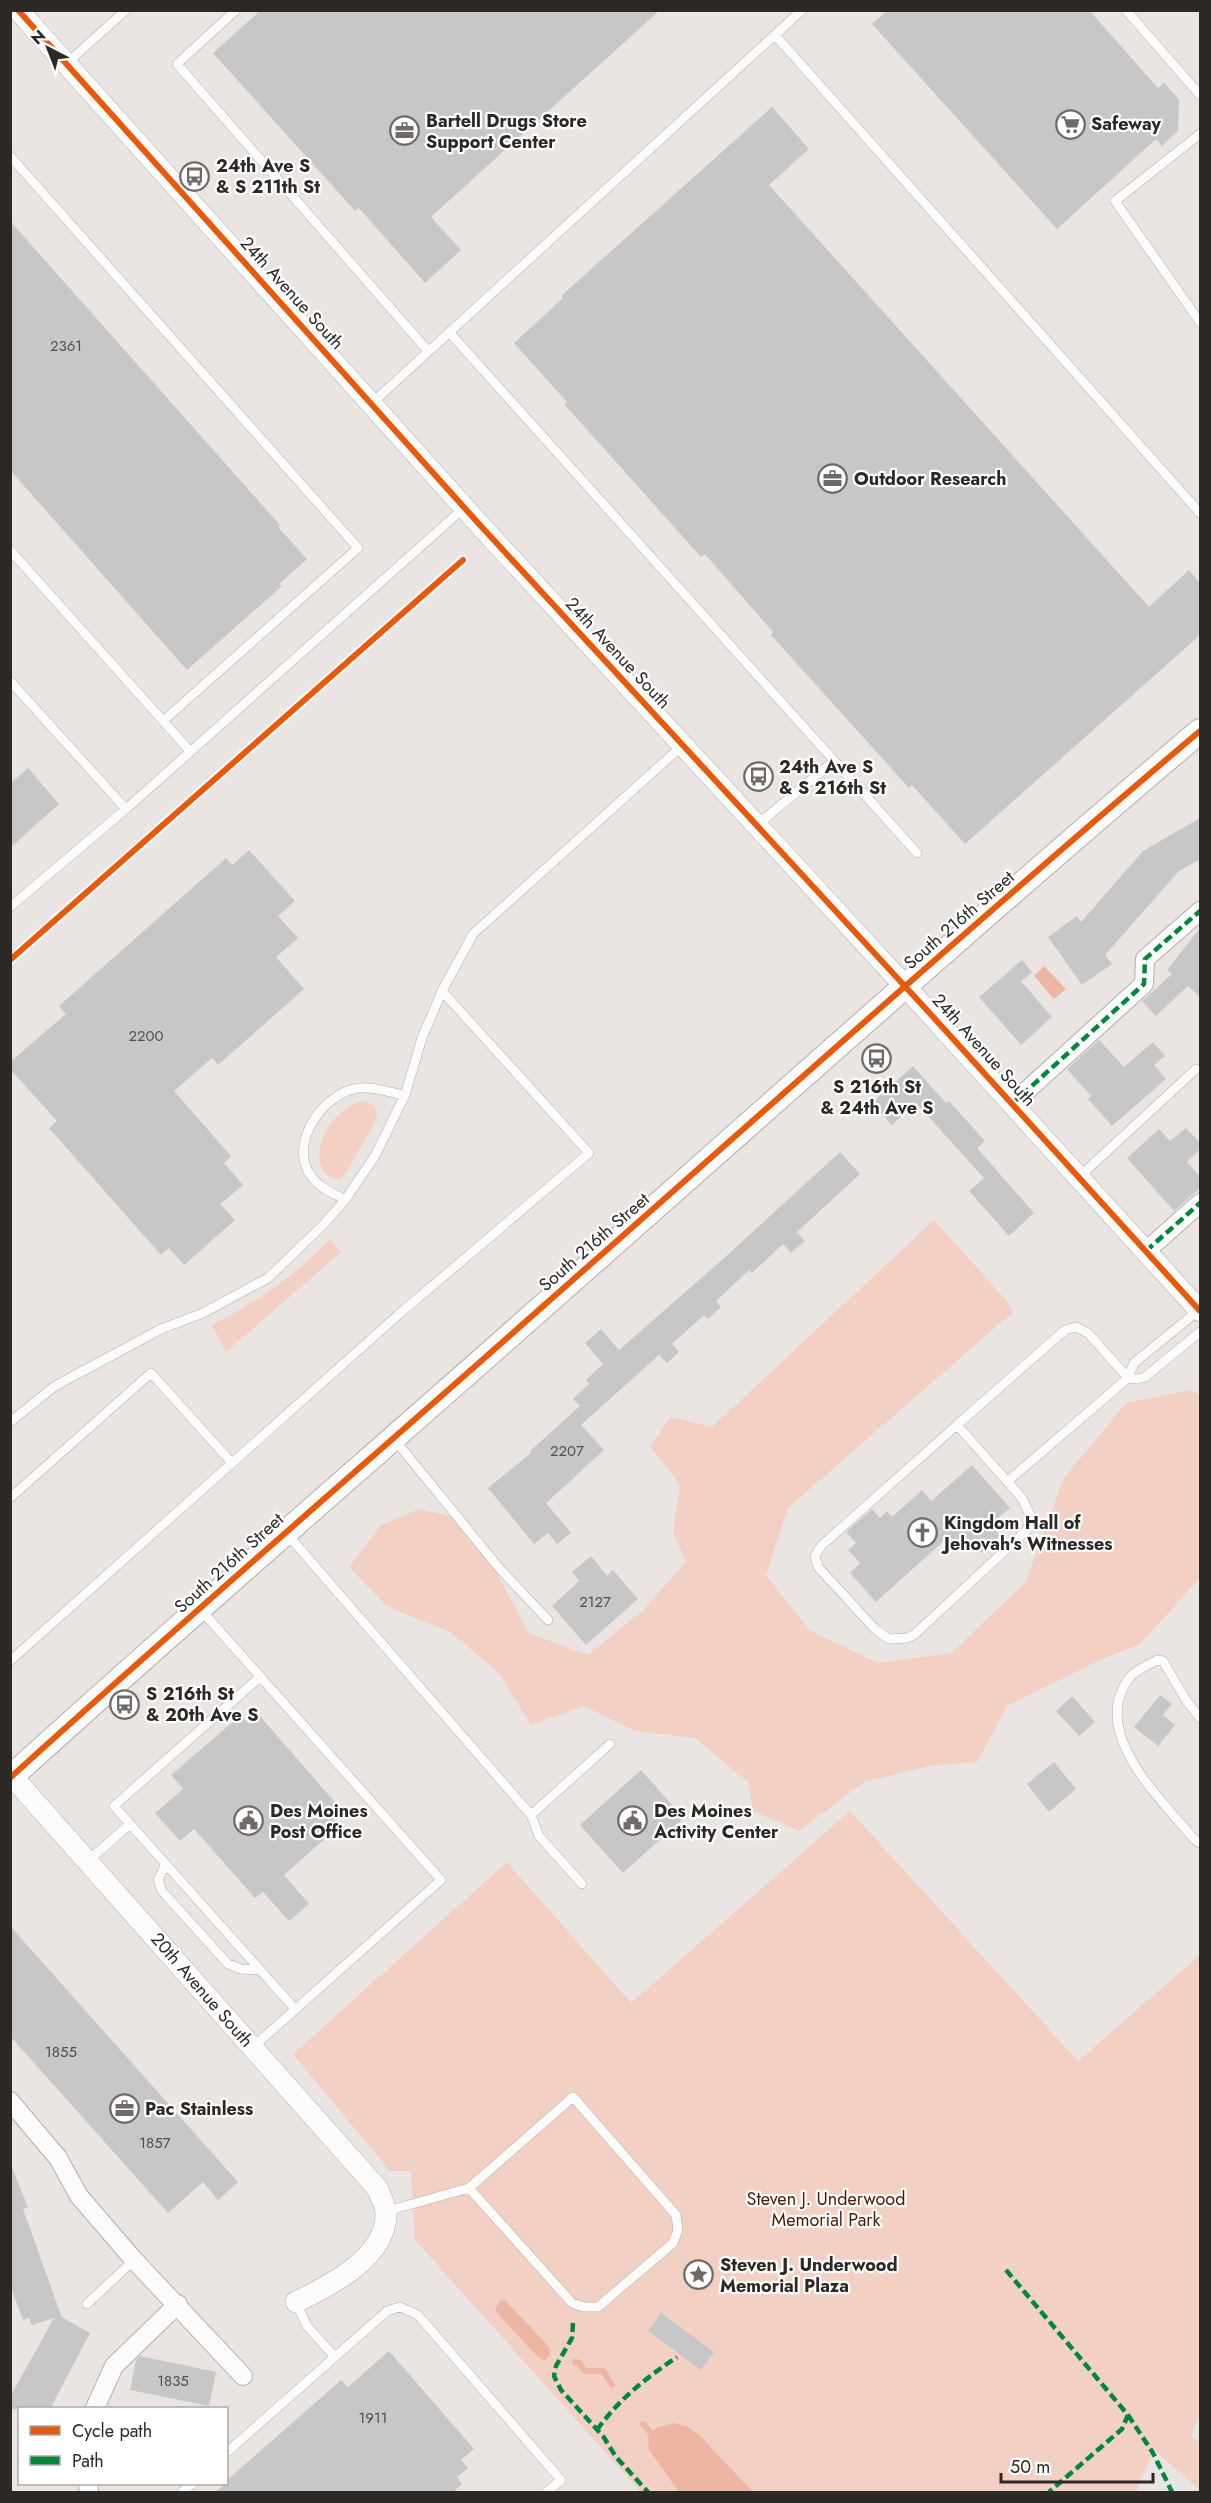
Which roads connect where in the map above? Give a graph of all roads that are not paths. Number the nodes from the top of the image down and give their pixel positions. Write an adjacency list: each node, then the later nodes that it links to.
1 (18, 10): 7 (street, 24th Avenue South)
2 (126, 10): 7 (lane)
3 (236, 10): 13 (lane)
4 (802, 10): 6 (lane)
5 (1125, 10): 8 (lane)
6 (775, 35): 12 (lane); 16 (lane)
7 (66, 64): 14 (street, 24th Avenue South)
8 (1200, 95)
9 (1200, 134): 11 (lane)
10 (10, 156): 19 (lane)
11 (1200, 322)
12 (449, 332): 13 (lane); 23 (lane)
13 (428, 351): 14 (lane)
14 (371, 404): 15 (street, 24th Avenue South)
15 (464, 508): 21 (street, 24th Avenue South); 22 (lane)
16 (1200, 513)
17 (10, 549): 19 (lane)
18 (10, 681): 24 (lane)
19 (163, 721): 22 (lane)
20 (1200, 731): 29 (main road, South 216th Street)
21 (683, 745): 25 (street, 24th Avenue South); 30 (lane)
22 (190, 751): 24 (lane)
23 (834, 761): 25 (lane); 26 (lane)
24 (126, 809): 27 (lane)
25 (757, 825): 29 (street, 24th Avenue South)
26 (917, 853)
27 (10, 907)
28 (1200, 911): 33 (street)
29 (904, 986): 33 (street, 24th Avenue South); 43 (main road, South 216th Street)
30 (442, 991): 32 (lane); 44 (lane)
31 (1196, 1069): 34 (lane)
32 (405, 1095): 35 (lane); 35 (lane)
33 (1012, 1104): 34 (street, 24th Avenue South)
34 (1079, 1177): 37 (street, 24th Avenue South)
35 (345, 1200): 41 (lane)
36 (1200, 1203): 37 (street)
37 (1146, 1251): 38 (street, 24th Avenue South)
38 (1200, 1310): 40 (lane)
39 (1200, 1332): 40 (lane)
40 (1128, 1378): 42 (lane); 45 (lane)
41 (10, 1422)
42 (957, 1425): 45 (lane); 45 (lane)
43 (394, 1439): 47 (main road, South 216th Street); 49 (lane)
44 (232, 1463): 46 (lane); 50 (lane)
45 (1008, 1481)
46 (10, 1498)
47 (286, 1532): 48 (main road, South 216th Street); 55 (lane)
48 (200, 1609): 51 (lane); 54 (main road, South 216th Street)
49 (548, 1620)
50 (10, 1661)
51 (260, 1677): 56 (lane); 62 (lane)
52 (1200, 1718): 57 (lane)
53 (610, 1743): 55 (lane)
54 (11, 1776): 58 (street, 20th Avenue South)
55 (531, 1815): 60 (lane)
56 (130, 1824): 58 (lane); 59 (lane)
57 (1200, 1843)
58 (88, 1861): 63 (street, 20th Avenue South)
59 (166, 1864): 61 (lane); 61 (lane)
60 (582, 1884)
61 (260, 1970): 62 (lane)
62 (295, 2009): 63 (lane)
63 (253, 2047): 66 (street, 20th Avenue South)
64 (10, 2101): 67 (street)
65 (469, 2188): 65 (lane); 66 (lane)
66 (387, 2211): 68 (street)
67 (134, 2260): 69 (lane); 70 (street)
68 (296, 2302): 71 (lane)
69 (87, 2304)
70 (178, 2304): 72 (street); 73 (street)
71 (334, 2358): 74 (lane); 75 (lane)
72 (243, 2376)
73 (96, 2407)
74 (228, 2451)
75 (547, 2493)

